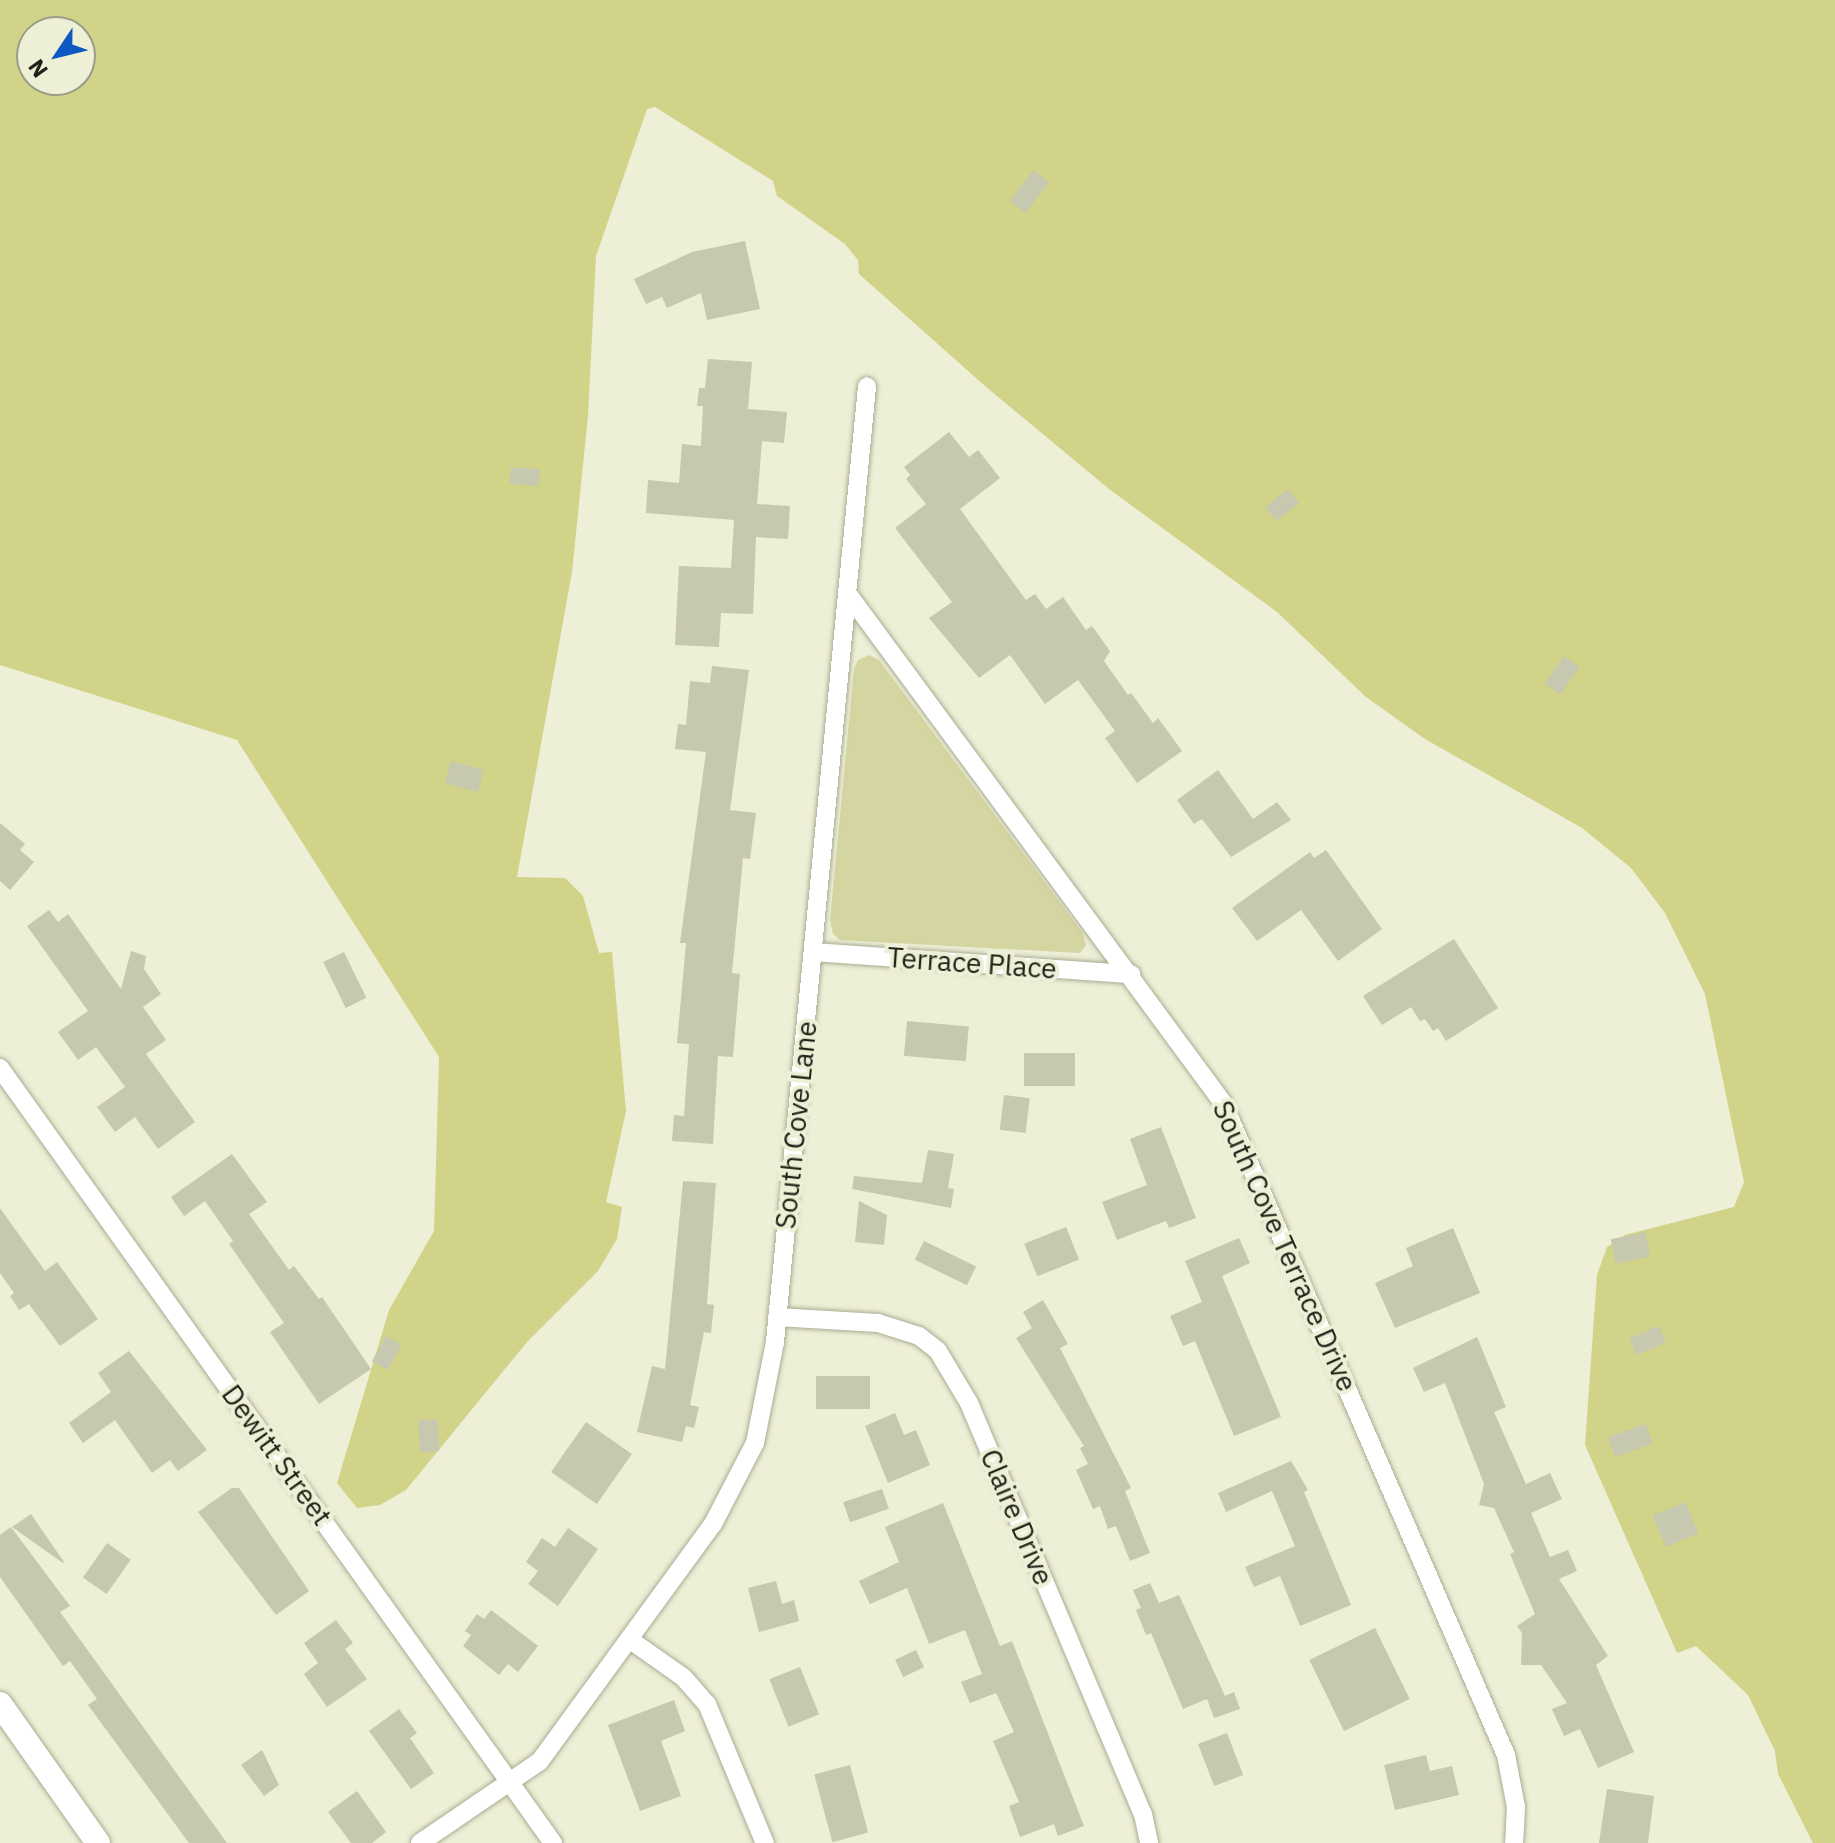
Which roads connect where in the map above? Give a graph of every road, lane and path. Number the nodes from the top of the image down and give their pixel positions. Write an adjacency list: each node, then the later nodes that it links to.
1 (867, 386): 2 (street, South Cove Lane)
2 (848, 594): 3 (street, South Cove Lane); 4 (street, South Cove Terrace Drive)
3 (813, 952): 4 (street, Terrace Place); 6 (street, South Cove Lane)
4 (1131, 974): 15 (street, South Cove Terrace Drive)
5 (0, 1068): 9 (street, Dewitt Street)
6 (777, 1317): 7 (street, South Cove Lane); 14 (street, Claire Drive)
7 (629, 1639): 9 (street, South Cove Lane); 13 (street)
8 (0, 1704): 10 (street)
9 (511, 1781): 11 (street, South Cove Lane); 12 (street, Dewitt Street)
10 (98, 1843)
11 (420, 1843)
12 (553, 1843)
13 (765, 1843)
14 (1149, 1843)
15 (1514, 1843)

